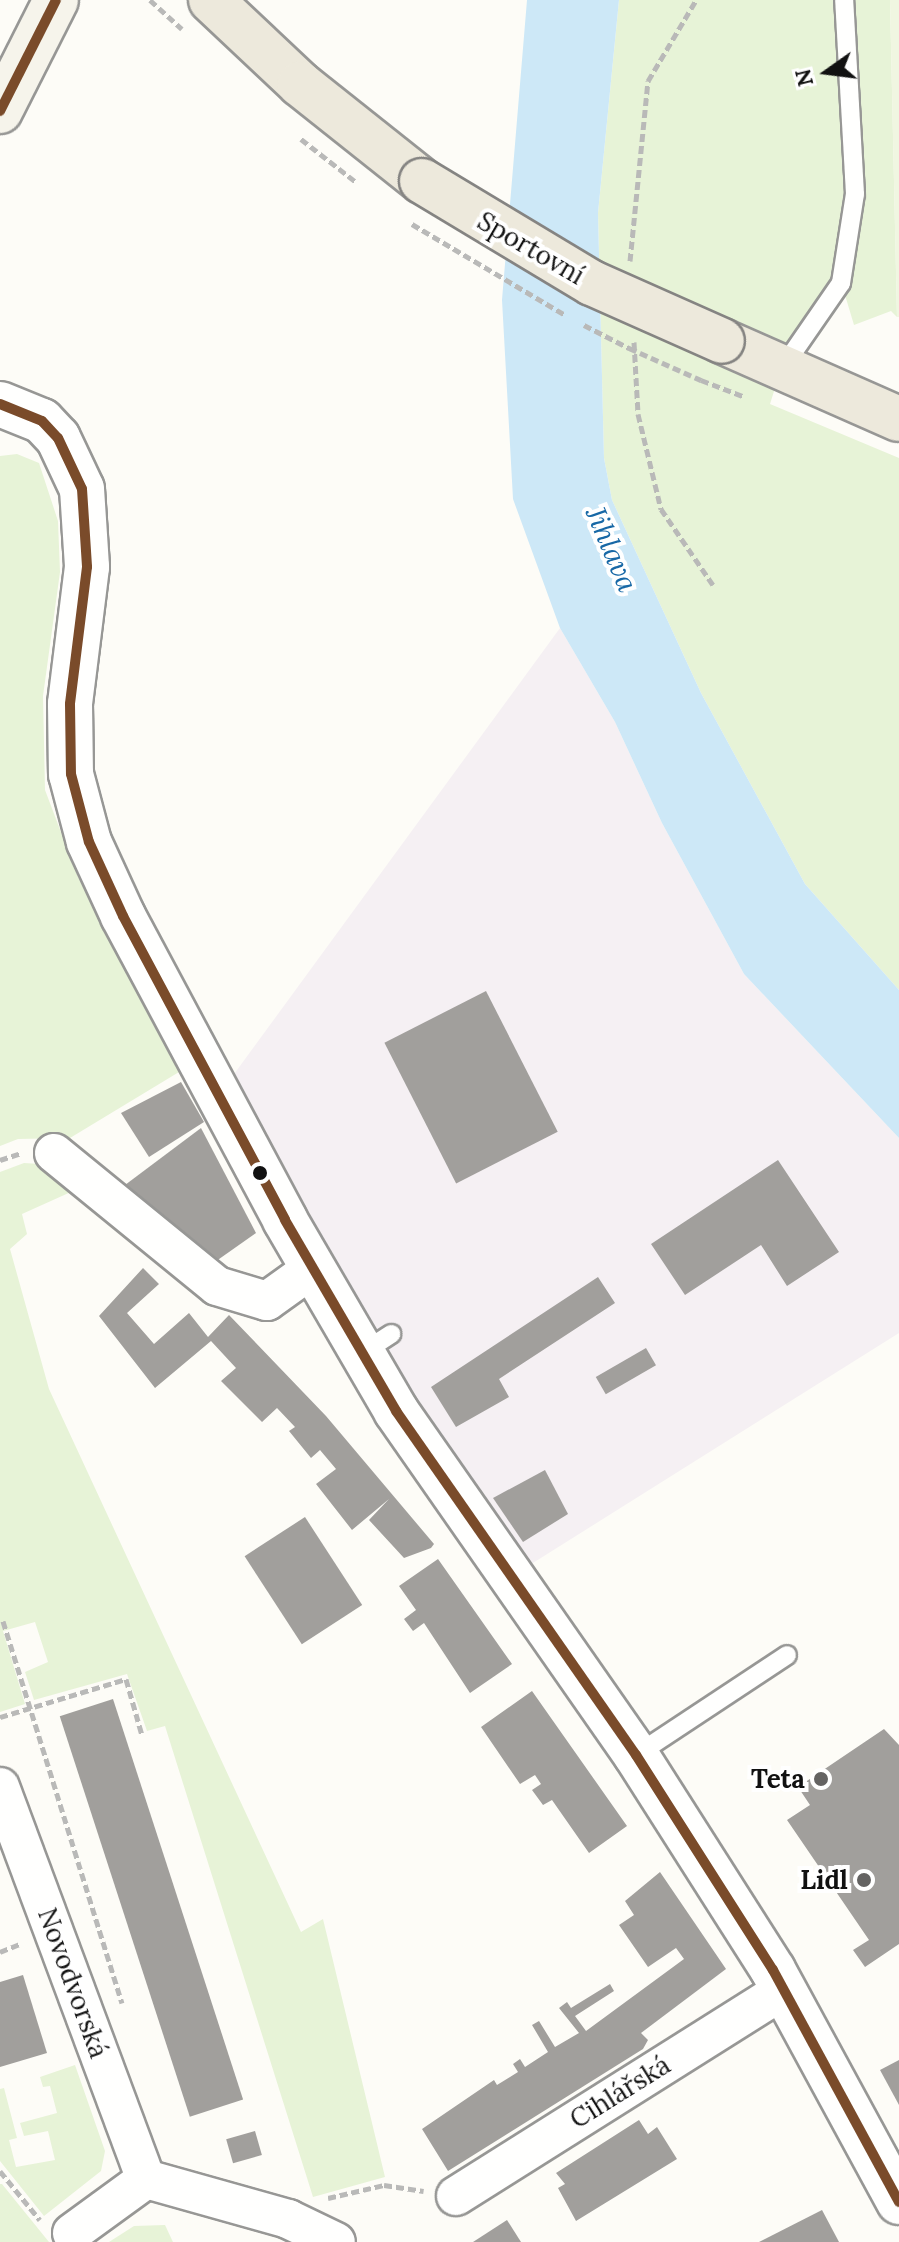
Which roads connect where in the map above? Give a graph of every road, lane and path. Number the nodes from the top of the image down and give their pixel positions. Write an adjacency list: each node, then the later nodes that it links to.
1 (56, 0): 4 (main road)
2 (211, 0): 6 (main road, Sportovní, bridge)
3 (844, 0): 6 (lane)
4 (0, 111)
5 (417, 227): 7 (path, bridge)
6 (781, 369): 9 (main road, Sportovní)
7 (701, 380)
8 (0, 404): 11 (street)
9 (899, 419)
10 (54, 1153): 11 (street)
11 (313, 1268): 17 (street)
12 (3, 1621): 14 (path)
13 (787, 1655): 17 (lane)
14 (30, 1708): 15 (path); 16 (path); 20 (path)
15 (0, 1717)
16 (142, 1735)
17 (636, 1755): 19 (street)
18 (0, 1787): 22 (street, Novodvorská)
19 (785, 1989): 23 (street, Cihlářská); 25 (street)
20 (124, 2010)
21 (0, 2171): 26 (path)
22 (146, 2179): 26 (street); 27 (street)
23 (456, 2196): 24 (path)
24 (322, 2200)
25 (899, 2202)
26 (58, 2230)
27 (336, 2242)

